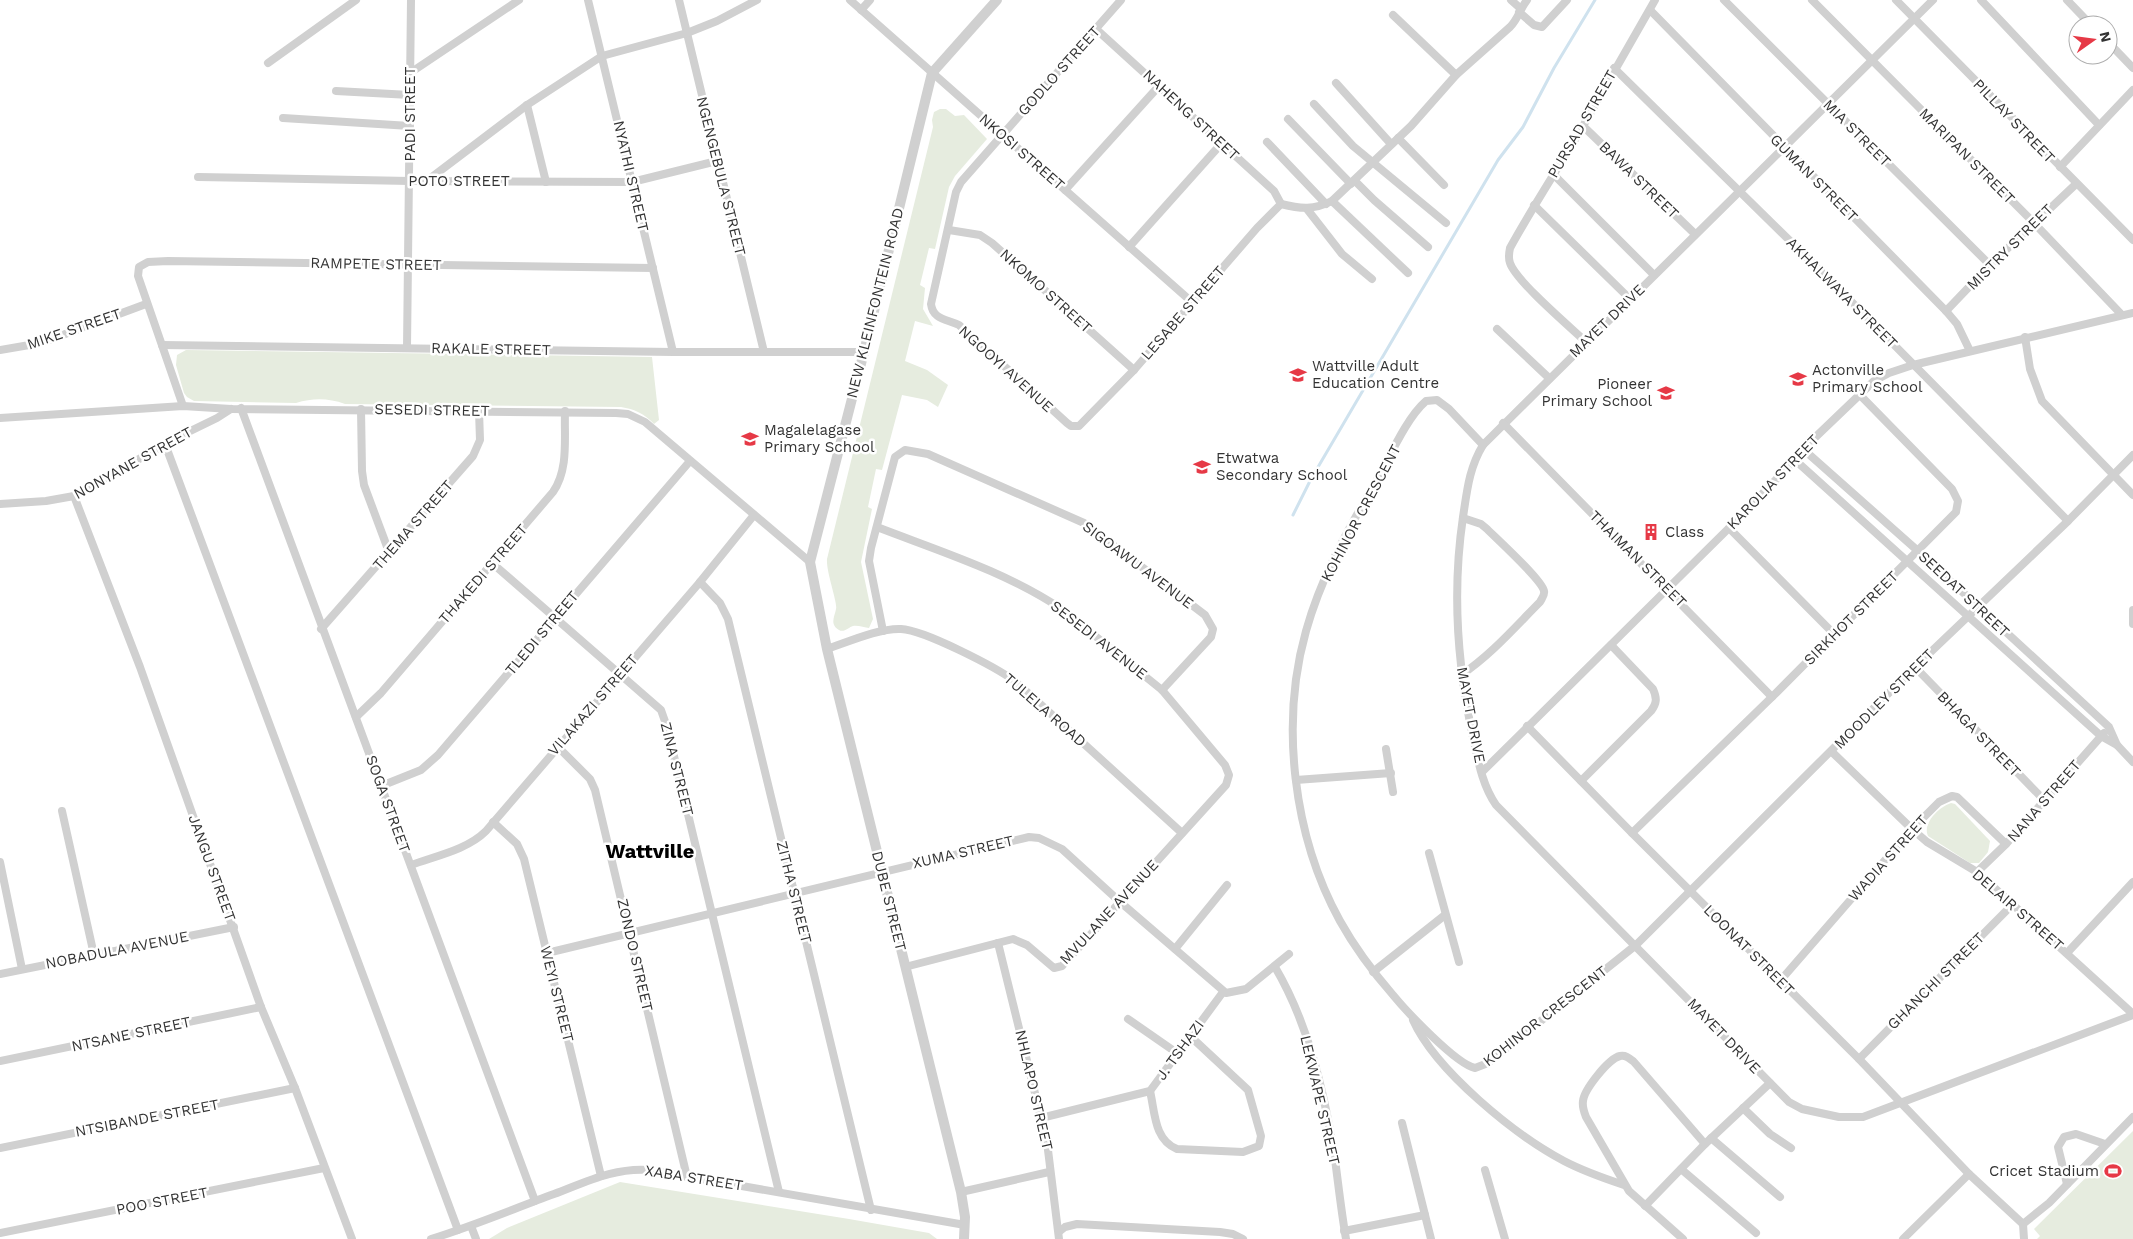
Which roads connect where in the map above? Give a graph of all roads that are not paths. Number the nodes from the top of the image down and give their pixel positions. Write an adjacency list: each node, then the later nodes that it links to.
1 (356, 0): 32 (street)
2 (411, 0): 35 (street, PADI STREET)
3 (519, 0): 35 (street)
4 (588, 0): 30 (street, NYATHI STREET)
5 (679, 0): 28 (street, NGENGEBULA STREET)
6 (757, 0): 28 (street, PADI STREET)
7 (850, 0): 21 (street, NKOSI STREET)
8 (870, 0): 21 (street)
9 (996, 0): 36 (street)
10 (1121, 0): 27 (street, GODLO STREET)
11 (1512, 0): 22 (street)
12 (1527, 0): 22 (street)
13 (1567, 0): 22 (street)
14 (1655, 0): 23 (street, PURSAD STREET)
15 (1724, 0): 43 (street, MIA STREET)
16 (1812, 0): 31 (street, MARIPAN STREET)
17 (1896, 0): 26 (street, PILLAY STREET)
18 (1933, 0): 26 (street, MAYET DRIVE)
19 (1980, 0): 48 (street)
20 (2067, 0): 25 (street)
21 (861, 10): 36 (street, NKOSI STREET)
22 (1520, 10): 37 (street)
23 (1650, 10): 33 (street, PURSAD STREET); 55 (street, GUMAN STREET)
24 (1393, 15): 37 (street)
25 (2081, 15)
26 (1914, 18): 31 (street, MAYET DRIVE); 58 (street, PILLAY STREET)
27 (1096, 29): 39 (street, NAHENG STREET); 51 (street, GODLO STREET)
28 (687, 33): 30 (street, PADI STREET); 56 (street, NGENGEBULA STREET)
29 (2118, 52): 34 (street)
30 (602, 56): 45 (street, PADI STREET); 64 (street, NYATHI STREET)
31 (1871, 61): 43 (street, MAYET DRIVE); 75 (street, MARIPAN STREET)
32 (268, 63)
33 (1614, 68): 50 (street, PURSAD STREET); 69 (street, AKHALWAYA STREET)
34 (2133, 68)
35 (410, 73): 42 (street, PADI STREET)
36 (932, 73): 51 (street, NKOSI STREET); 103 (street, NEW KLEINFONTEIN ROAD)
37 (1456, 75): 52 (street)
38 (1336, 83): 52 (street)
39 (1159, 86): 54 (street, NAHENG STREET); 68 (street)
40 (2133, 90): 48 (street)
41 (336, 91): 42 (street)
42 (410, 95): 49 (street, PADI STREET)
43 (1827, 103): 55 (street, MAYET DRIVE); 82 (street, MIA STREET)
44 (1314, 104): 57 (street)
45 (528, 106): 61 (street, PADI STREET); 63 (street)
46 (283, 118): 49 (street)
47 (1288, 119): 65 (street)
48 (2099, 124): 58 (street)
49 (410, 126): 62 (street, PADI STREET)
50 (1583, 126): 59 (street, PURSAD STREET); 77 (street, BAWA STREET)
51 (1002, 134): 68 (street, NKOSI STREET); 76 (street, GODLO STREET)
52 (1395, 141): 57 (street); 67 (street)
53 (1268, 142): 70 (street)
54 (1221, 144): 71 (street, NAHENG STREET); 79 (street)
55 (1784, 148): 69 (street, MAYET DRIVE); 91 (street, GUMAN STREET)
56 (717, 161): 64 (street, POTO STREET); 102 (street, NGENGEBULA STREET)
57 (1374, 161): 65 (street); 74 (street)
58 (2060, 168): 66 (street, PILLAY STREET)
59 (1554, 175): 72 (street, PURSAD STREET); 85 (street)
60 (198, 177): 62 (street, POTO STREET)
61 (428, 180): 62 (street, POTO STREET); 63 (street, POTO STREET)
62 (410, 181): 81 (street, PADI STREET)
63 (546, 182): 64 (street, POTO STREET)
64 (632, 182): 83 (street, NYATHI STREET)
65 (1353, 182): 70 (street); 80 (street)
66 (2076, 184): 75 (street, MISTRY STREET); 78 (street, PILLAY STREET)
67 (1444, 185)
68 (1065, 190): 79 (street, NKOSI STREET)
69 (1741, 191): 77 (street, MAYET DRIVE); 104 (street, AKHALWAYA STREET)
70 (1329, 203): 73 (street); 84 (street)
71 (1282, 204): 73 (street); 88 (street, LESABE STREET)
72 (1534, 205): 87 (street); 96 (street, PURSAD STREET)
73 (1307, 209): 86 (street)
74 (1446, 223)
75 (2034, 223): 82 (street, MISTRY STREET); 93 (street, MARIPAN STREET)
76 (948, 230): 90 (street, GODLO STREET); 105 (street, NKOMO STREET)
77 (1695, 234): 85 (street, MAYET DRIVE)
78 (2133, 240)
79 (1129, 247): 88 (street, NKOSI STREET)
80 (1428, 247)
81 (409, 265): 83 (street, RAMPETE STREET); 89 (street, RAMPETE STREET); 98 (street, PADI STREET)
82 (1990, 265): 91 (street, MISTRY STREET)
83 (653, 268): 101 (street, NYATHI STREET)
84 (1408, 273)
85 (1654, 276): 87 (street, MAYET DRIVE)
86 (1372, 279)
87 (1630, 299): 96 (street, MAYET DRIVE)
88 (1193, 303): 105 (street, LESABE STREET)
89 (146, 304): 97 (street); 99 (street, MIKE STREET)
90 (931, 304): 115 (street, NGOOYI AVENUE)
91 (1946, 311): 100 (street, GUMAN STREET)
92 (2133, 312): 93 (street, KAROLIA STREET)
93 (2121, 314): 95 (street, KAROLIA STREET)
94 (1497, 329): 106 (street)
95 (2025, 337): 100 (street, KAROLIA STREET); 123 (street)
96 (1586, 342): 106 (street, MAYET DRIVE)
97 (162, 345): 98 (street, RAKALE STREET); 108 (street)
98 (407, 348): 101 (street, RAKALE STREET)
99 (0, 350)
100 (1970, 351): 104 (street, KAROLIA STREET)
101 (672, 352): 102 (street, RAKALE STREET)
102 (764, 352): 103 (street, RAKALE STREET)
103 (864, 352): 134 (street, NEW KLEINFONTEIN ROAD)
104 (1913, 364): 107 (street, KAROLIA STREET); 129 (street, AKHALWAYA STREET)
105 (1134, 370): 115 (street, LESABE STREET)
106 (1549, 378): 116 (street, MAYET DRIVE)
107 (1859, 394): 119 (street, KAROLIA STREET); 132 (street, SIRKHOT STREET)
108 (183, 406): 109 (street, SESEDI STREET); 114 (street, SESEDI STREET)
109 (231, 408): 110 (street, SESEDI STREET); 117 (street, NONYANE STREET)
110 (241, 408): 111 (street, SESEDI STREET); 144 (street, SOGA STREET)
111 (361, 409): 112 (street, SESEDI STREET); 133 (street)
112 (479, 411): 113 (street, SESEDI STREET); 133 (street, THEMA STREET)
113 (565, 411): 122 (street, SESEDI STREET); 136 (street, THAKEDI STREET)
114 (0, 418)
115 (1085, 422)
116 (1503, 423): 118 (street, MAYET DRIVE); 138 (street, THAIMAN STREET)
117 (165, 444): 125 (street, NONYANE STREET); 247 (street)
118 (1483, 445): 128 (street, MAYET DRIVE); 166 (street, KOHINOR CRESCENT)
119 (1803, 449): 121 (street, KAROLIA STREET); 132 (street, SEEDAT STREET)
120 (2133, 455): 123 (street, MOODLEY STREET)
121 (1795, 460): 131 (street, KAROLIA STREET); 135 (street, SEEDAT STREET)
122 (690, 461): 127 (street, SESEDI STREET); 142 (street, TLEDI STREET)
123 (2113, 474): 124 (street); 129 (street, MOODLEY STREET)
124 (2133, 495)
125 (74, 496): 126 (street, NONYANE STREET); 190 (street, JANGU STREET)
126 (0, 504)
127 (754, 515): 134 (street, SESEDI STREET); 137 (street, VILAKAZI STREET)
128 (1463, 518): 151 (street, MAYET DRIVE); 151 (street)
129 (2068, 521): 139 (street, MOODLEY STREET)
130 (877, 527): 145 (street); 152 (street, SESEDI AVENUE); 152 (street, SIGOAWU AVENUE)
131 (1729, 528): 138 (street, KAROLIA STREET); 146 (street)
132 (1918, 551): 135 (street, SIRKHOT STREET); 139 (street, SEEDAT STREET)
133 (389, 552): 144 (street, THEMA STREET)
134 (810, 562): 148 (street, DUBE STREET)
135 (1907, 562): 141 (street, SEEDAT STREET); 146 (street, SIRKHOT STREET)
136 (492, 563): 142 (street, ZINA STREET); 154 (street, THAKEDI STREET)
137 (700, 582): 150 (street, VILAKAZI STREET); 185 (street, ZITHA STREET)
138 (1668, 588): 147 (street, KAROLIA STREET); 153 (street, THAIMAN STREET)
139 (1977, 607): 141 (street, MOODLEY STREET); 156 (street, SEEDAT STREET)
140 (2133, 610): 143 (street)
141 (1968, 616): 149 (street, MOODLEY STREET); 157 (street, SEEDAT STREET)
142 (555, 618): 150 (street, ZINA STREET); 168 (street, TLEDI STREET)
143 (2133, 624)
144 (322, 629): 154 (street, SOGA STREET)
145 (883, 632): 148 (street, TULELA ROAD); 174 (street, TULELA ROAD)
146 (1834, 634): 153 (street, SIRKHOT STREET)
147 (1611, 644): 155 (street, KAROLIA STREET); 167 (street)
148 (827, 648): 180 (street, DUBE STREET)
149 (1915, 667): 162 (street, MOODLEY STREET); 170 (street, BHAGA STREET)
150 (620, 674): 159 (street, VILAKAZI STREET); 188 (street, ZINA STREET)
151 (1461, 675): 164 (street, MAYET DRIVE)
152 (1162, 690): 161 (street, SESEDI AVENUE)
153 (1772, 697): 175 (street, SIRKHOT STREET)
154 (356, 717): 168 (street, SOGA STREET)
155 (1527, 726): 164 (street, KAROLIA STREET); 167 (street, LOONAT STREET)
156 (2109, 727): 157 (street, NANA STREET); 158 (street, SEEDAT STREET)
157 (2101, 736): 158 (street, SEEDAT STREET); 170 (street, NANA STREET)
158 (2117, 745): 163 (street, SEEDAT STREET)
159 (557, 746): 172 (street, VILAKAZI STREET); 191 (street, ZONDO STREET)
160 (1386, 749): 165 (street)
161 (1214, 752): 174 (street, MVULANE AVENUE)
162 (1832, 752): 173 (street, DELAIR STREET); 184 (street, MOODLEY STREET)
163 (2133, 762)
164 (1482, 772): 193 (street, MAYET DRIVE)
165 (1391, 773): 166 (street); 169 (street)
166 (1296, 780): 203 (street, KOHINOR CRESCENT)
167 (1581, 781): 175 (street, LOONAT STREET)
168 (381, 786): 179 (street, SOGA STREET)
169 (1393, 792)
170 (2044, 800): 176 (street, NANA STREET)
171 (62, 811): 198 (street)
172 (494, 822): 179 (street, VILAKAZI STREET); 196 (street, WEYI STREET)
173 (1912, 829): 176 (street, WADIA STREET); 181 (street, DELAIR STREET); 205 (street, WADIA STREET)
174 (1182, 833): 186 (street, MVULANE AVENUE)
175 (1632, 833): 184 (street, LOONAT STREET)
176 (2006, 844): 181 (street, NANA STREET)
177 (1429, 853): 189 (street)
178 (0, 862): 202 (street)
179 (411, 865): 240 (street, SOGA STREET)
180 (882, 872): 185 (street, XUMA STREET); 186 (street, XUMA STREET); 200 (street, DUBE STREET)
181 (1978, 872): 187 (street, DELAIR STREET)
182 (2133, 882): 195 (street)
183 (1227, 885): 194 (street)
184 (1691, 892): 193 (street, MOODLEY STREET); 205 (street, LOONAT STREET)
185 (794, 893): 188 (street, XUMA STREET); 242 (street, ZITHA STREET)
186 (1119, 902): 192 (street, MVULANE AVENUE); 194 (street, XUMA STREET)
187 (2014, 904): 195 (street, DELAIR STREET); 213 (street, GHANCHI STREET)
188 (711, 913): 191 (street, XUMA STREET); 237 (street, ZINA STREET)
189 (1445, 915): 199 (street); 203 (street)
190 (234, 927): 198 (street, NOBADULA AVENUE); 207 (street, JANGU STREET)
191 (630, 933): 196 (street, XUMA STREET); 234 (street, ZONDO STREET)
192 (998, 943): 200 (street, MVULANE AVENUE); 221 (street, NHLAPO STREET)
193 (1636, 945): 209 (street, KOHINOR CRESCENT); 215 (street, MAYET DRIVE)
194 (1175, 949): 206 (street, XUMA STREET)
195 (2067, 953): 208 (street, DELAIR STREET)
196 (547, 954): 233 (street, WEYI STREET)
197 (1289, 954): 201 (street)
198 (94, 955): 202 (street, NOBADULA AVENUE)
199 (1459, 962)
200 (905, 967): 238 (street, DUBE STREET)
201 (1275, 967): 206 (street); 251 (street, LEKWAPE STREET)
202 (22, 969): 204 (street, NOBADULA AVENUE)
203 (1373, 972): 209 (street, KOHINOR CRESCENT)
204 (0, 974)
205 (1780, 981): 213 (street, LOONAT STREET)
206 (1223, 992): 211 (street, J. TSHAZI)
207 (261, 1007): 214 (street, NTSANE STREET); 216 (street, JANGU STREET)
208 (2133, 1014): 218 (street, MAYET DRIVE)
209 (1411, 1016): 236 (street)
210 (1128, 1019): 212 (street)
211 (1190, 1036): 212 (street, J. TSHAZI); 217 (street)
212 (1177, 1053): 217 (street, J. TSHAZI)
213 (1859, 1059): 218 (street, LOONAT STREET)
214 (0, 1061)
215 (1770, 1083): 218 (street, MAYET DRIVE); 219 (street)
216 (295, 1088): 226 (street, NTSIBANDE STREET); 228 (street, JANGU STREET)
217 (1150, 1091): 221 (street, J. TSHAZI)
218 (1901, 1103): 232 (street, LOONAT STREET)
219 (1743, 1108): 223 (street); 227 (street)
220 (2133, 1117): 225 (street)
221 (1041, 1118): 231 (street, NHLAPO STREET)
222 (1402, 1123): 243 (street)
223 (1711, 1138): 224 (street); 239 (street)
224 (1705, 1144): 229 (street); 236 (street)
225 (2105, 1144): 235 (street); 235 (street)
226 (0, 1148)
227 (1791, 1148)
228 (324, 1168): 248 (street, POO STREET); 252 (street, JANGU STREET)
229 (1681, 1169): 241 (street); 249 (street)
230 (1485, 1170): 258 (street)
231 (1050, 1172): 238 (street); 250 (street, NHLAPO STREET)
232 (1969, 1174): 244 (street, LOONAT STREET); 260 (street)
233 (601, 1176): 234 (street, XABA STREET); 240 (street, XABA STREET)
234 (687, 1177): 237 (street, XABA STREET)
235 (2067, 1184): 244 (street)
236 (1624, 1185): 241 (street)
237 (779, 1192): 242 (street, XABA STREET)
238 (961, 1192): 246 (street, DUBE STREET)
239 (1780, 1197)
240 (535, 1201): 245 (street, XABA STREET)
241 (1645, 1206): 259 (street)
242 (871, 1210): 246 (street, XABA STREET)
243 (1424, 1215): 251 (street); 257 (street)
244 (2023, 1224): 261 (street)
245 (471, 1226): 247 (street, XABA STREET); 254 (street)
246 (965, 1226): 255 (street, DUBE STREET)
247 (458, 1230): 253 (street, XABA STREET)
248 (0, 1233)
249 (1756, 1233)
250 (1059, 1235): 256 (street)
251 (1345, 1235)
252 (352, 1239)
253 (431, 1239)
254 (476, 1239)
255 (964, 1239)
256 (1243, 1239)
257 (1431, 1239)
258 (1505, 1239)
259 (1683, 1239)
260 (1902, 1239)
261 (2024, 1239)

